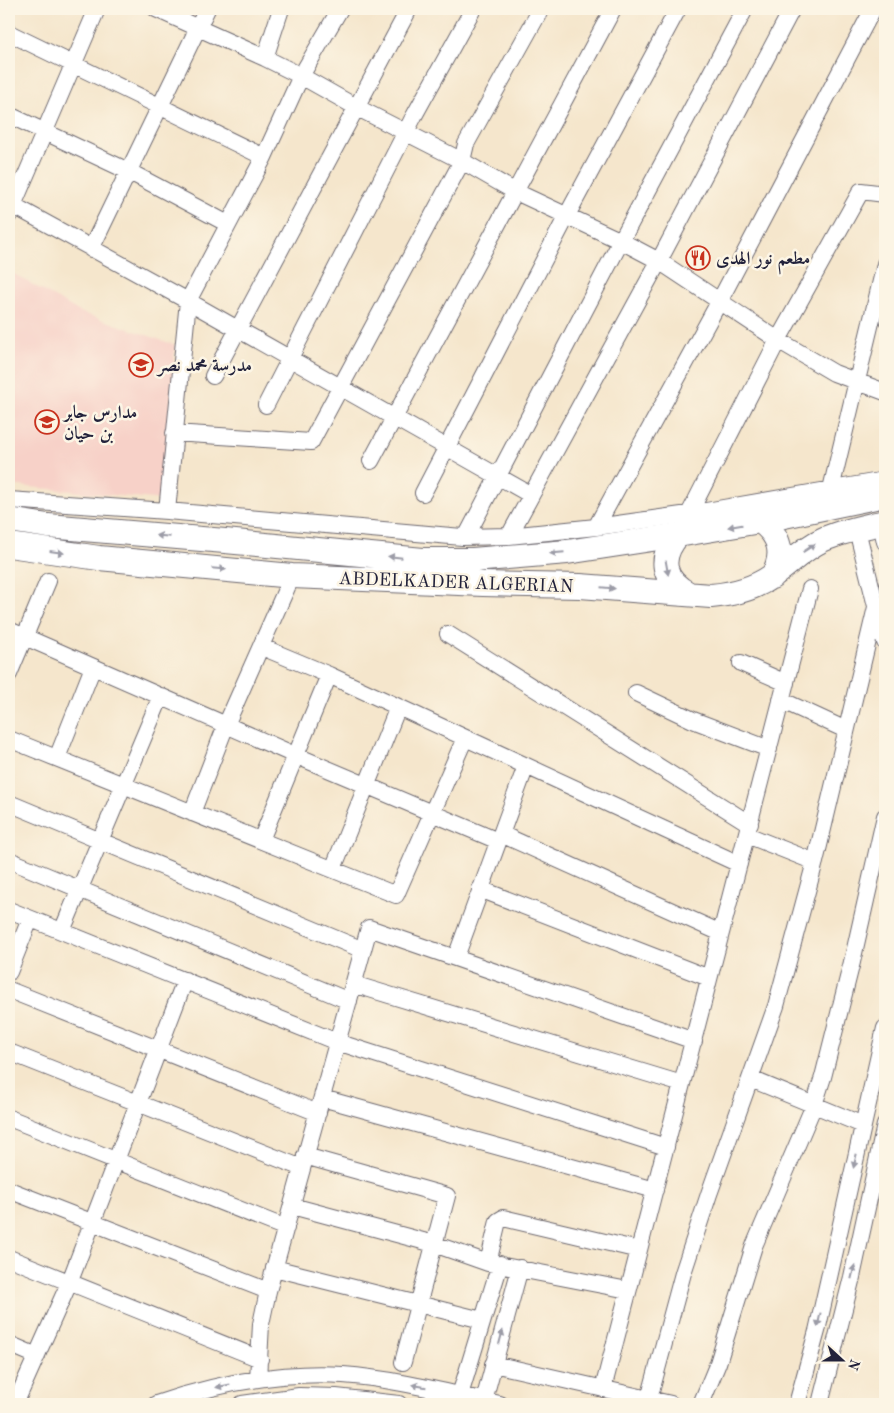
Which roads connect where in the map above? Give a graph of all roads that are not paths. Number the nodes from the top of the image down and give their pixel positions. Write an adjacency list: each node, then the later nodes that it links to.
1 (97, 9): 17 (street)
2 (156, 9): 14 (street)
3 (207, 9): 14 (street)
4 (281, 9): 16 (street)
5 (340, 9): 18 (street)
6 (408, 9): 20 (street)
7 (474, 9): 23 (street)
8 (541, 9): 25 (street)
9 (613, 9): 27 (street)
10 (678, 9): 30 (street)
11 (745, 9): 32 (street)
12 (792, 9): 34 (street)
13 (874, 9): 37 (street)
14 (198, 27): 16 (street); 19 (street)
15 (9, 33): 17 (street)
16 (265, 58): 18 (street)
17 (74, 63): 19 (street); 22 (street)
18 (301, 76): 20 (street); 24 (street)
19 (161, 106): 24 (street); 26 (street)
20 (356, 107): 23 (street); 38 (street)
21 (9, 115): 22 (street)
22 (44, 132): 26 (street); 29 (street)
23 (406, 133): 25 (street); 40 (street)
24 (264, 156): 31 (street)
25 (462, 161): 27 (street); 43 (street)
26 (128, 171): 31 (street); 33 (street)
27 (514, 191): 30 (street); 46 (street)
28 (885, 194): 39 (street)
29 (10, 208): 33 (street)
30 (567, 215): 32 (street); 48 (street)
31 (228, 224): 36 (street)
32 (621, 241): 34 (street); 50 (street)
33 (91, 249): 36 (street)
34 (659, 261): 37 (street); 54 (street)
35 (885, 264): 42 (street)
36 (188, 301): 38 (street); 47 (street)
37 (719, 302): 39 (street); 61 (street)
38 (237, 330): 40 (street); 41 (street)
39 (778, 340): 42 (street); 60 (street)
40 (290, 360): 43 (street); 45 (street)
41 (213, 376)
42 (857, 382): 44 (street); 52 (street)
43 (341, 388): 46 (street); 47 (street)
44 (885, 392)
45 (266, 405)
46 (394, 417): 48 (street); 49 (street)
47 (174, 433): 57 (street)
48 (447, 447): 50 (street); 53 (street)
49 (371, 461)
50 (499, 475): 54 (street); 65 (street)
51 (885, 480): 52 (street)
52 (831, 489): 60 (street)
53 (423, 493)
54 (531, 495): 64 (street)
55 (885, 495): 59 (highway, ABDELKADER ALGERIAN)
56 (9, 500): 57 (street)
57 (167, 511): 65 (street)
58 (9, 520): 60 (highway, ABDELKADER ALGERIAN, one-way to 58)
59 (760, 521): 60 (highway, ABDELKADER ALGERIAN, one-way to 60); 68 (highway)
60 (684, 524): 61 (street); 71 (highway, one-way to 71)
61 (596, 527): 64 (street)
62 (884, 529): 63 (highway, ABDELKADER ALGERIAN)
63 (857, 530): 68 (highway, ABDELKADER ALGERIAN, one-way to 63); 72 (street)
64 (509, 536): 65 (street)
65 (466, 537)
66 (9, 545): 67 (highway, ABDELKADER ALGERIAN, one-way to 67)
67 (292, 576): 71 (highway, ABDELKADER ALGERIAN, one-way to 71); 77 (street)
68 (772, 577): 71 (highway, ABDELKADER ALGERIAN)
69 (48, 581): 75 (street)
70 (810, 589): 82 (street)
71 (689, 594)
72 (876, 606): 76 (street); 88 (street)
73 (9, 630): 75 (street)
74 (448, 634): 101 (street)
75 (24, 637): 79 (street); 80 (street)
76 (885, 642)
77 (262, 647): 81 (street); 87 (street)
78 (741, 663): 82 (street)
79 (94, 666): 84 (street); 93 (street)
80 (9, 674)
81 (329, 675): 86 (street); 92 (street)
82 (786, 683): 85 (street)
83 (636, 693): 91 (street)
84 (161, 696): 87 (street); 96 (street)
85 (782, 700): 88 (street); 91 (street)
86 (398, 707): 89 (street); 95 (street)
87 (226, 726): 92 (street); 98 (street)
88 (846, 730): 106 (street)
89 (466, 738): 94 (street); 99 (street)
90 (9, 739): 93 (street)
91 (769, 748): 101 (street)
92 (297, 756): 95 (street); 104 (street)
93 (57, 758): 96 (street)
94 (526, 766): 102 (street); 107 (street)
95 (367, 784): 99 (street); 108 (street)
96 (123, 785): 98 (street); 103 (street)
97 (9, 803): 103 (street)
98 (192, 813): 104 (street)
99 (433, 813): 102 (street); 108 (street)
100 (885, 816): 132 (street)
101 (748, 829): 106 (street); 107 (street)
102 (500, 838): 110 (street); 114 (street)
103 (100, 840): 109 (street); 115 (street)
104 (261, 840): 108 (street)
105 (9, 860): 109 (street)
106 (815, 862): 128 (street)
107 (739, 864): 114 (street)
108 (333, 869)
109 (79, 889): 113 (street); 122 (street)
110 (480, 889): 116 (street); 118 (street)
111 (9, 910): 112 (street)
112 (30, 919): 113 (street); 117 (street)
113 (62, 931): 119 (street)
114 (721, 933): 118 (street)
115 (363, 950): 116 (street); 120 (street)
116 (456, 957): 124 (street)
117 (9, 972)
118 (709, 978): 124 (street)
119 (185, 980): 125 (street); 126 (street)
120 (353, 984): 122 (street); 129 (street)
121 (9, 990): 126 (street)
122 (349, 1001): 125 (street)
123 (885, 1028): 134 (street)
124 (694, 1041): 129 (street)
125 (338, 1042): 131 (street); 136 (street)
126 (158, 1049): 130 (street); 131 (street)
127 (9, 1052): 130 (street)
128 (751, 1079): 132 (street); 166 (street)
129 (682, 1084): 136 (street)
130 (138, 1103): 137 (street); 138 (street)
131 (320, 1105): 138 (street); 141 (street)
132 (814, 1105): 134 (street); 174 (street)
133 (9, 1118): 137 (street)
134 (863, 1125): 143 (street, one-way to 143)
135 (885, 1125): 139 (street)
136 (666, 1147): 141 (street)
137 (116, 1161): 145 (street); 146 (street)
138 (304, 1162): 142 (street); 147 (street)
139 (878, 1187): 144 (street)
140 (9, 1190): 145 (street)
141 (655, 1190): 148 (street)
142 (292, 1206): 146 (street); 147 (street)
143 (844, 1208): 144 (street); 175 (street, one-way to 175)
144 (866, 1212): 176 (street, one-way to 144)
145 (92, 1222): 153 (street); 155 (street)
146 (286, 1228): 151 (street)
147 (434, 1244): 150 (street); 156 (street)
148 (639, 1250): 150 (street); 154 (street)
149 (9, 1258): 153 (street)
150 (494, 1264): 152 (street); 157 (street)
151 (274, 1268): 155 (street); 156 (street)
152 (520, 1268): 154 (street); 162 (street, one-way to 152)
153 (70, 1281): 159 (street); 160 (street)
154 (628, 1290): 164 (street)
155 (268, 1291): 160 (street)
156 (418, 1304): 157 (street); 161 (street)
157 (482, 1320): 165 (street)
158 (9, 1344): 159 (street)
159 (37, 1356): 168 (street)
160 (260, 1359): 163 (street)
161 (403, 1362)
162 (493, 1364): 164 (street); 167 (street)
163 (258, 1379): 165 (street, one-way to 163); 169 (street, one-way to 169)
164 (603, 1389): 166 (street)
165 (460, 1395): 167 (street)
166 (649, 1400): 173 (street)
167 (484, 1402): 172 (street)
168 (15, 1404)
169 (156, 1404)
170 (242, 1404): 171 (street)
171 (399, 1404)
172 (500, 1404)
173 (671, 1404)
174 (701, 1404)
175 (797, 1404)
176 (820, 1404)

